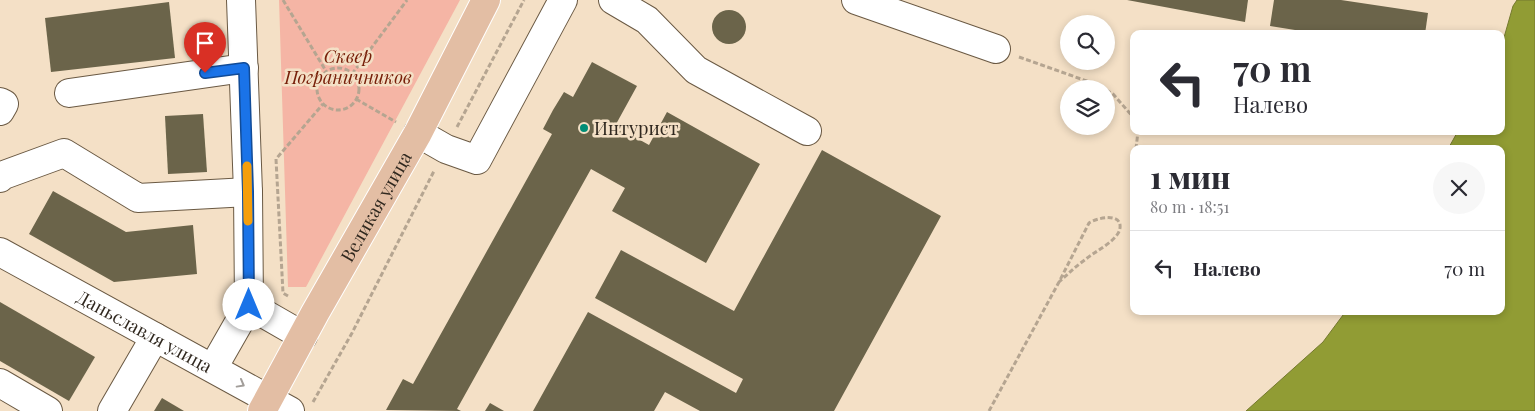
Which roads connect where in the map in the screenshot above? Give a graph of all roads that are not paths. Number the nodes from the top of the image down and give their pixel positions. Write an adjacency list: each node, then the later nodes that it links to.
1 (241, 0): 7 (street)
2 (486, 0): 11 (main road, Великая улица)
3 (563, 0): 11 (street)
4 (613, 0): 12 (street)
5 (856, 0): 6 (street)
6 (996, 49)
7 (244, 68): 8 (street); 14 (street)
8 (69, 93)
9 (0, 102): 10 (street)
10 (0, 111)
11 (410, 129): 18 (main road, Великая улица)
12 (806, 131)
13 (0, 178): 14 (street)
14 (248, 192): 16 (street)
15 (0, 252): 17 (street, Даньславля улица)
16 (249, 305): 18 (street); 19 (street)
17 (155, 336): 19 (street, Даньславля улица); 23 (street)
18 (303, 336): 21 (main road, Великая улица)
19 (213, 368): 21 (street, Даньславля улица, one-way to 21)
20 (0, 384): 22 (street)
21 (283, 406)
22 (48, 411)
23 (112, 411)

